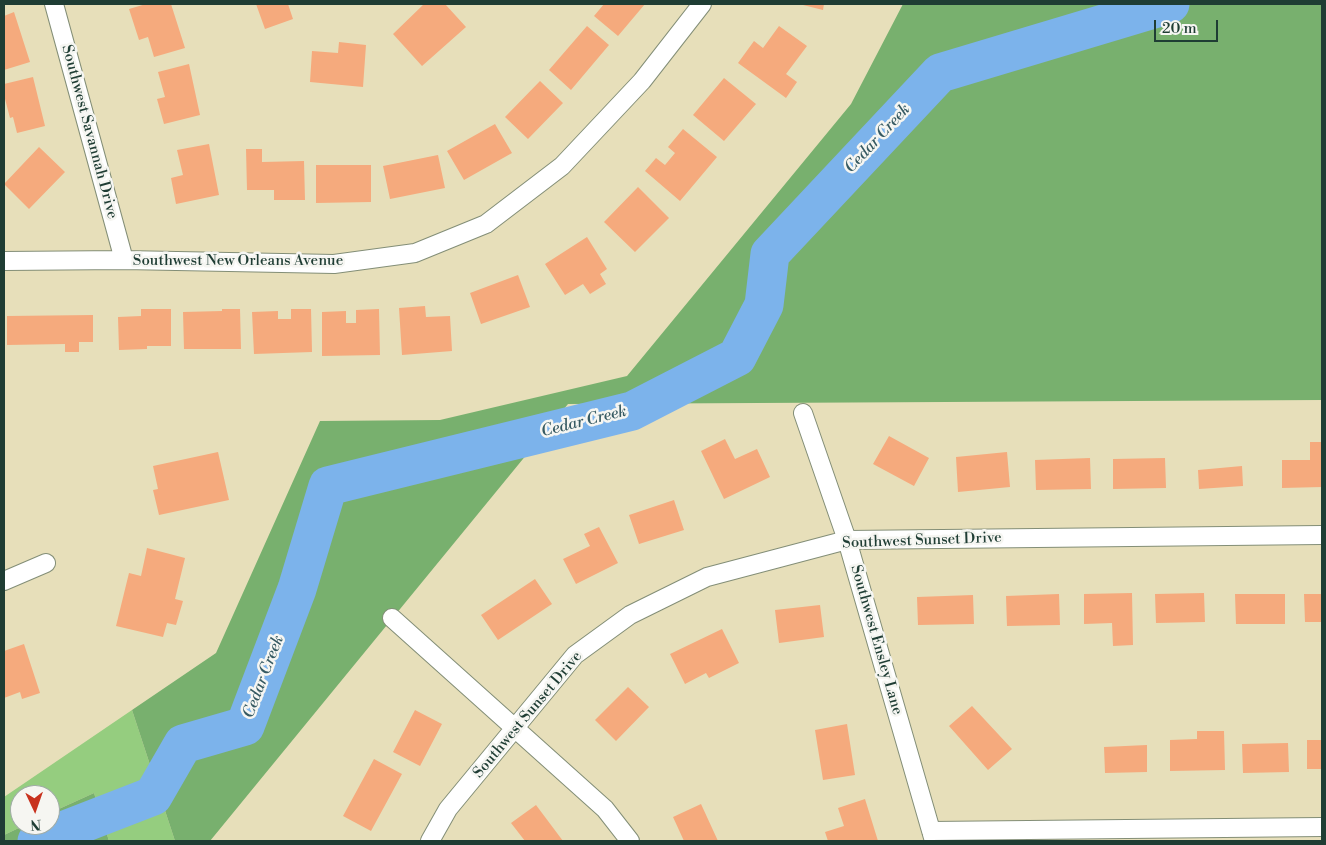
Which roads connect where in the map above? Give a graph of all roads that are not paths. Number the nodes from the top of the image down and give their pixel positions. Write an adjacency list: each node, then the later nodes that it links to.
1 (54, 4): 3 (street, Southwest Savannah Drive)
2 (702, 4): 3 (street, Southwest New Orleans Avenue)
3 (124, 260): 4 (street, Southwest New Orleans Avenue)
4 (4, 261)
5 (803, 413): 7 (street, Southwest Ensley Lane)
6 (1322, 535): 7 (street, Southwest Sunset Drive)
7 (847, 540): 11 (street, Southwest Sunset Drive); 14 (street, Southwest Ensley Lane)
8 (46, 563): 9 (street)
9 (4, 581)
10 (392, 618): 11 (street)
11 (514, 727): 15 (street, Southwest Sunset Drive); 16 (street)
12 (1322, 827): 13 (street)
13 (1266, 834): 14 (street)
14 (933, 836)
15 (430, 841)
16 (630, 841)

